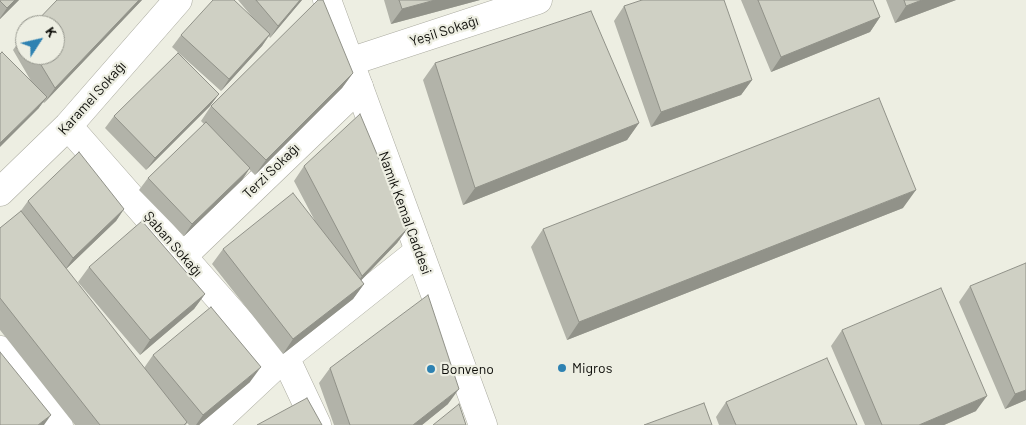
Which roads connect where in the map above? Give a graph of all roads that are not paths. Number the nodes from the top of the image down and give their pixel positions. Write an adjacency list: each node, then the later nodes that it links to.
1 (178, 0): 5 (street, Karamel Sokağı)
2 (327, 0): 4 (street, Namık Kemal Caddesi)
3 (538, 0): 4 (street, Yeşil Sokağı)
4 (354, 74): 7 (street, Namık Kemal Caddesi); 8 (street, Terzi Sokağı)
5 (68, 126): 6 (street, Karamel Sokağı); 8 (street, Şaban Sokağı)
6 (0, 192)
7 (419, 251): 10 (street); 14 (street, Namık Kemal Caddesi)
8 (183, 256): 10 (street, Şaban Sokağı)
9 (0, 350): 11 (street)
10 (281, 360): 12 (street); 13 (street, Şaban Sokağı)
11 (59, 425)
12 (212, 425)
13 (317, 425)
14 (483, 425)

